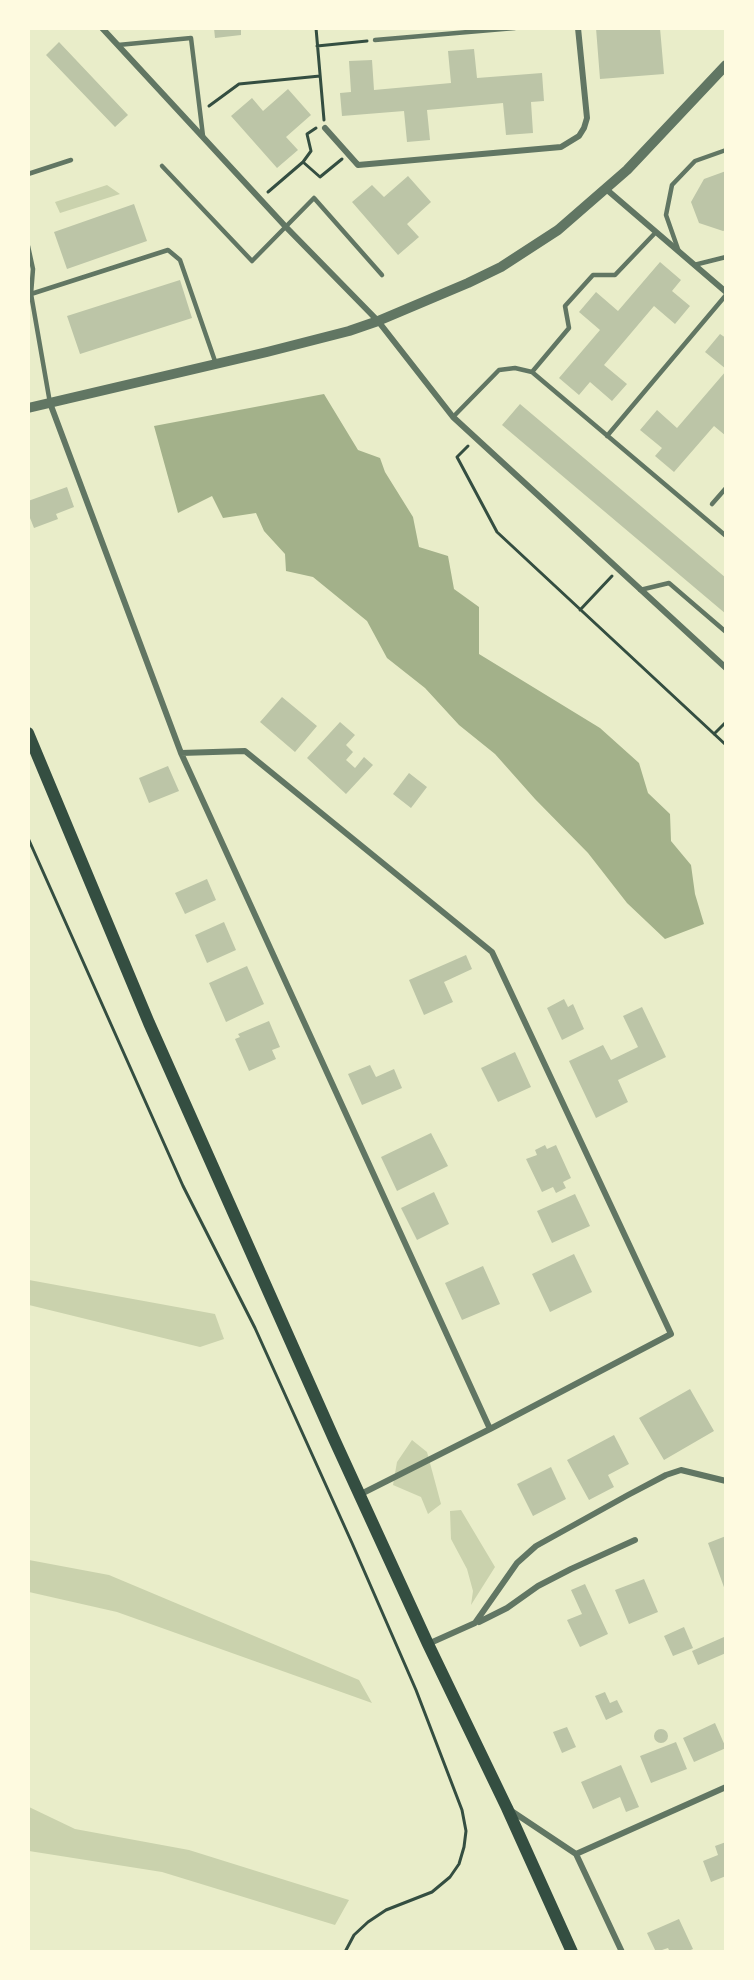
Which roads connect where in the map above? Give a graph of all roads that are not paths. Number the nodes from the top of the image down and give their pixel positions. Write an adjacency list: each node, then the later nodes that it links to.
1 (102, 28): 5 (street)
2 (515, 28): 4 (lane)
3 (578, 28): 7 (street)
4 (375, 40)
5 (118, 45): 8 (street); 8 (lane)
6 (726, 65): 13 (street)
7 (325, 128)
8 (203, 137): 14 (street)
9 (726, 150): 17 (lane)
10 (71, 160): 12 (lane)
11 (162, 166): 14 (lane)
12 (28, 174)
13 (606, 189): 15 (street); 24 (street)
14 (285, 226): 20 (lane); 24 (street)
15 (656, 232): 17 (street); 26 (lane)
16 (28, 246): 21 (lane)
17 (680, 252): 19 (street)
18 (726, 257): 19 (lane)
19 (694, 265): 22 (street)
20 (382, 275)
21 (30, 280): 23 (lane)
22 (726, 293): 30 (lane)
23 (31, 294): 25 (lane); 27 (lane)
24 (378, 321): 25 (street); 29 (street)
25 (216, 364): 27 (street)
26 (532, 372): 29 (lane); 30 (lane)
27 (50, 403): 28 (street); 38 (street)
28 (28, 408)
29 (453, 417): 34 (street)
30 (607, 436): 33 (lane)
31 (726, 488): 32 (lane)
32 (712, 504)
33 (726, 536)
34 (640, 590): 35 (lane); 36 (street)
35 (726, 632)
36 (726, 668)
37 (28, 733): 41 (main road)
38 (181, 753): 39 (street); 39 (street)
39 (490, 1429): 41 (street)
40 (726, 1481): 43 (street)
41 (359, 1495): 44 (main road)
42 (635, 1540): 43 (street)
43 (475, 1623): 44 (street)
44 (428, 1644): 46 (main road)
45 (726, 1787): 47 (street)
46 (507, 1808): 47 (street); 48 (main road)
47 (576, 1854): 49 (street)
48 (572, 1952)
49 (622, 1952)

